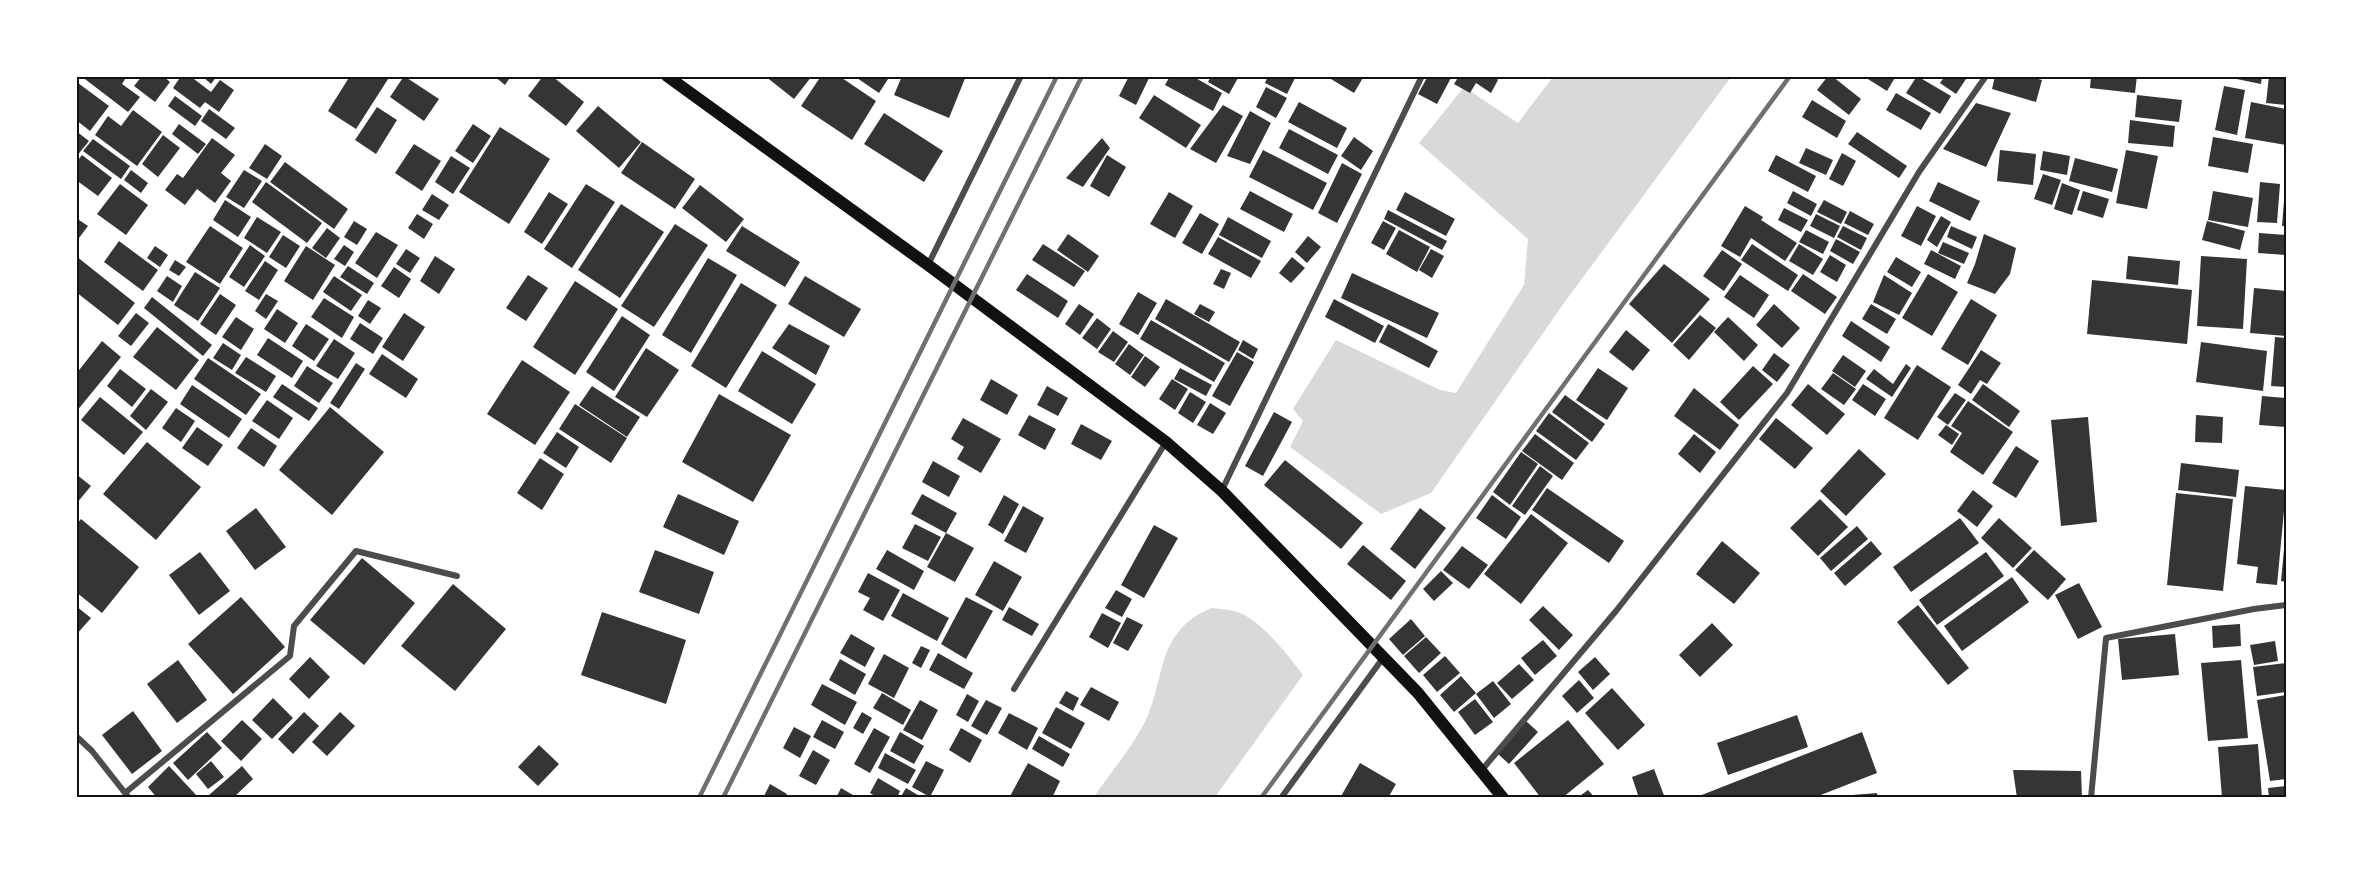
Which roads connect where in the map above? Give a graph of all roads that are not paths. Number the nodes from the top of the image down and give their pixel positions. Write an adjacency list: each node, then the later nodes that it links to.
1 (667, 76): 5 (main road)
2 (1021, 76): 5 (street)
3 (1422, 76): 7 (street)
4 (1986, 76): 13 (street)
5 (928, 265): 6 (main road)
6 (1166, 442): 7 (main road); 11 (street)
7 (1222, 491): 10 (main road)
8 (457, 576): 14 (street)
9 (2286, 605): 17 (street)
10 (1384, 657): 13 (main road); 15 (street)
11 (1014, 689)
12 (76, 736): 14 (street)
13 (1481, 771): 16 (main road)
14 (128, 795)
15 (1281, 798)
16 (1503, 798)
17 (2091, 798)

